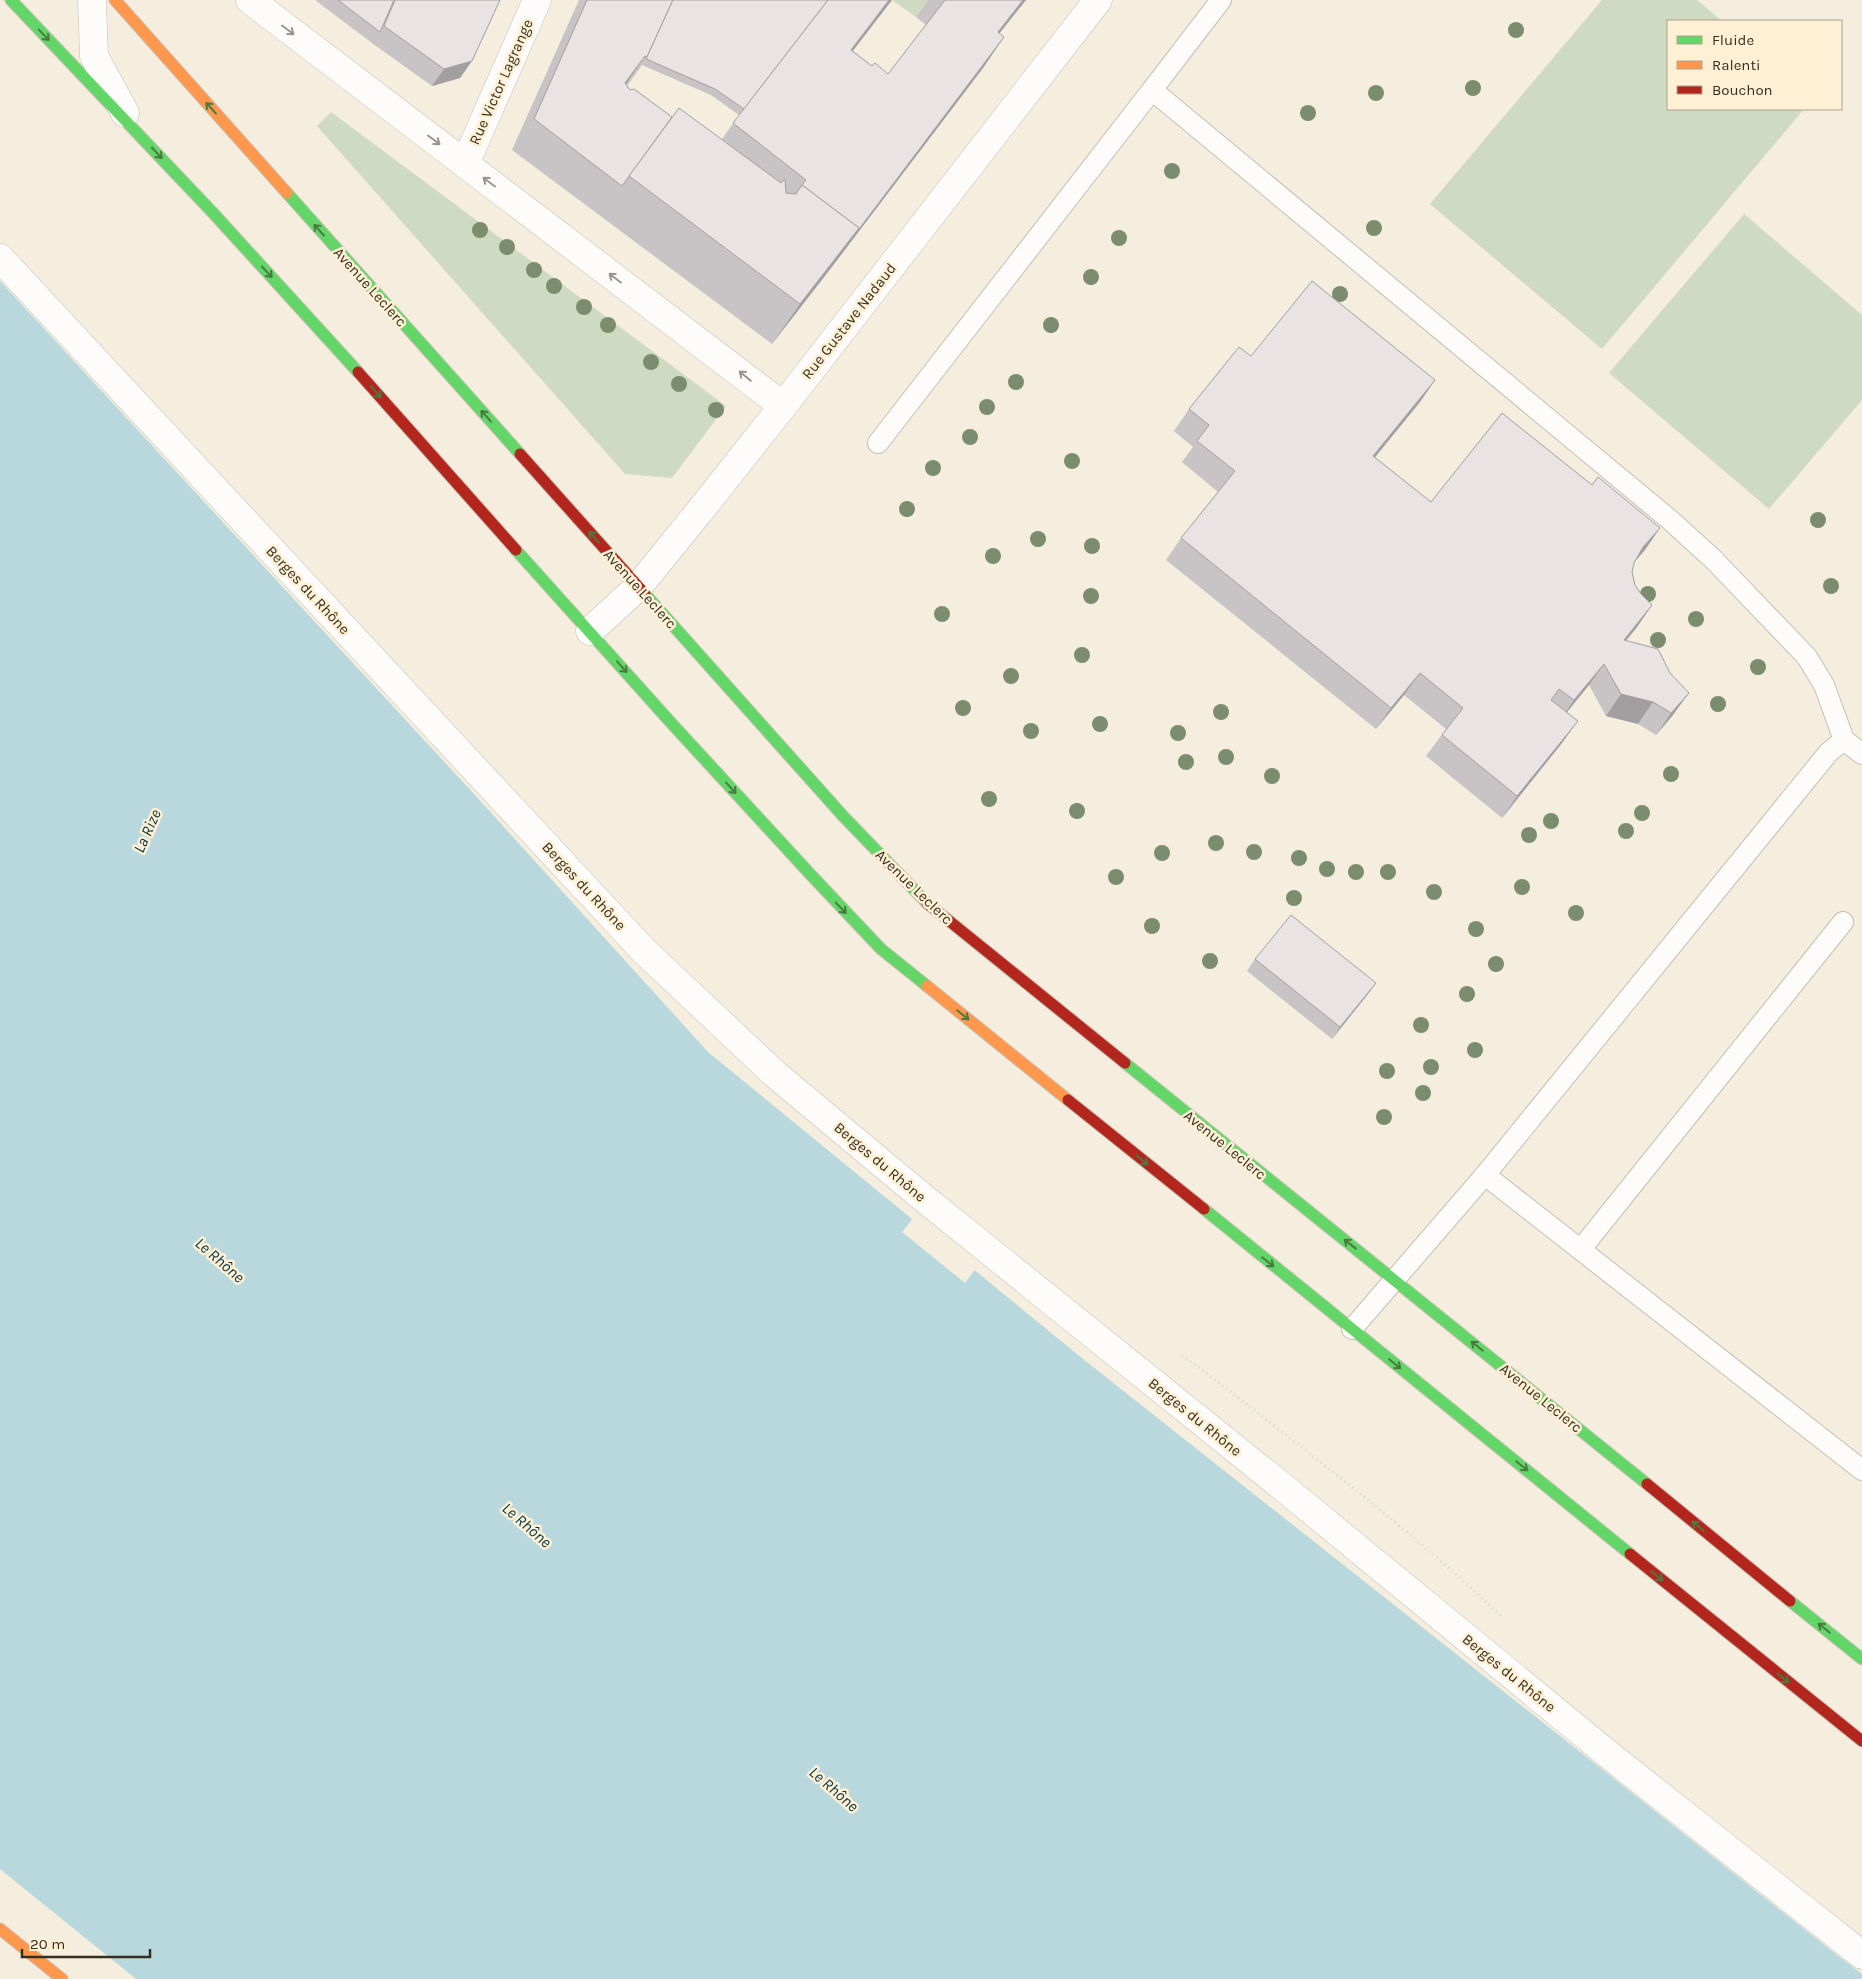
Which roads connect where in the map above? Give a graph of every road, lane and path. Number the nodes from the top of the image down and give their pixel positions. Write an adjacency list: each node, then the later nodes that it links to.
1 (11, 0): 9 (main road, one-way to 9)
2 (92, 0): 9 (street)
3 (115, 0): 14 (main road, Avenue Leclerc, one-way to 3)
4 (250, 0): 10 (street, one-way to 10)
5 (537, 0): 10 (street, Rue Victor Lagrange)
6 (1098, 0): 12 (street, Rue Gustave Nadaud)
7 (1221, 0): 8 (lane)
8 (1152, 90): 13 (lane); 16 (lane)
9 (132, 126): 15 (main road, one-way to 15)
10 (465, 164): 12 (street, one-way to 10)
11 (0, 258): 29 (street, Berges du Rhône)
12 (783, 406): 14 (street, Rue Gustave Nadaud)
13 (878, 443)
14 (638, 587): 15 (street, Rue Gustave Nadaud); 21 (main road, Avenue Leclerc, one-way to 14)
15 (590, 631): 22 (main road, one-way to 22)
16 (1844, 740): 17 (lane); 19 (lane)
17 (1862, 754)
18 (1843, 922): 20 (lane)
19 (1485, 1174): 20 (lane); 21 (lane)
20 (1581, 1249): 24 (lane)
21 (1396, 1280): 22 (lane); 26 (main road, Avenue Leclerc, one-way to 21)
22 (1352, 1329): 27 (main road, one-way to 27)
23 (1175, 1352): 25 (path)
24 (1862, 1470)
25 (1504, 1618)
26 (1862, 1659)
27 (1862, 1741)
28 (0, 1929): 30 (main road)
29 (1862, 1956)
30 (62, 1979)

